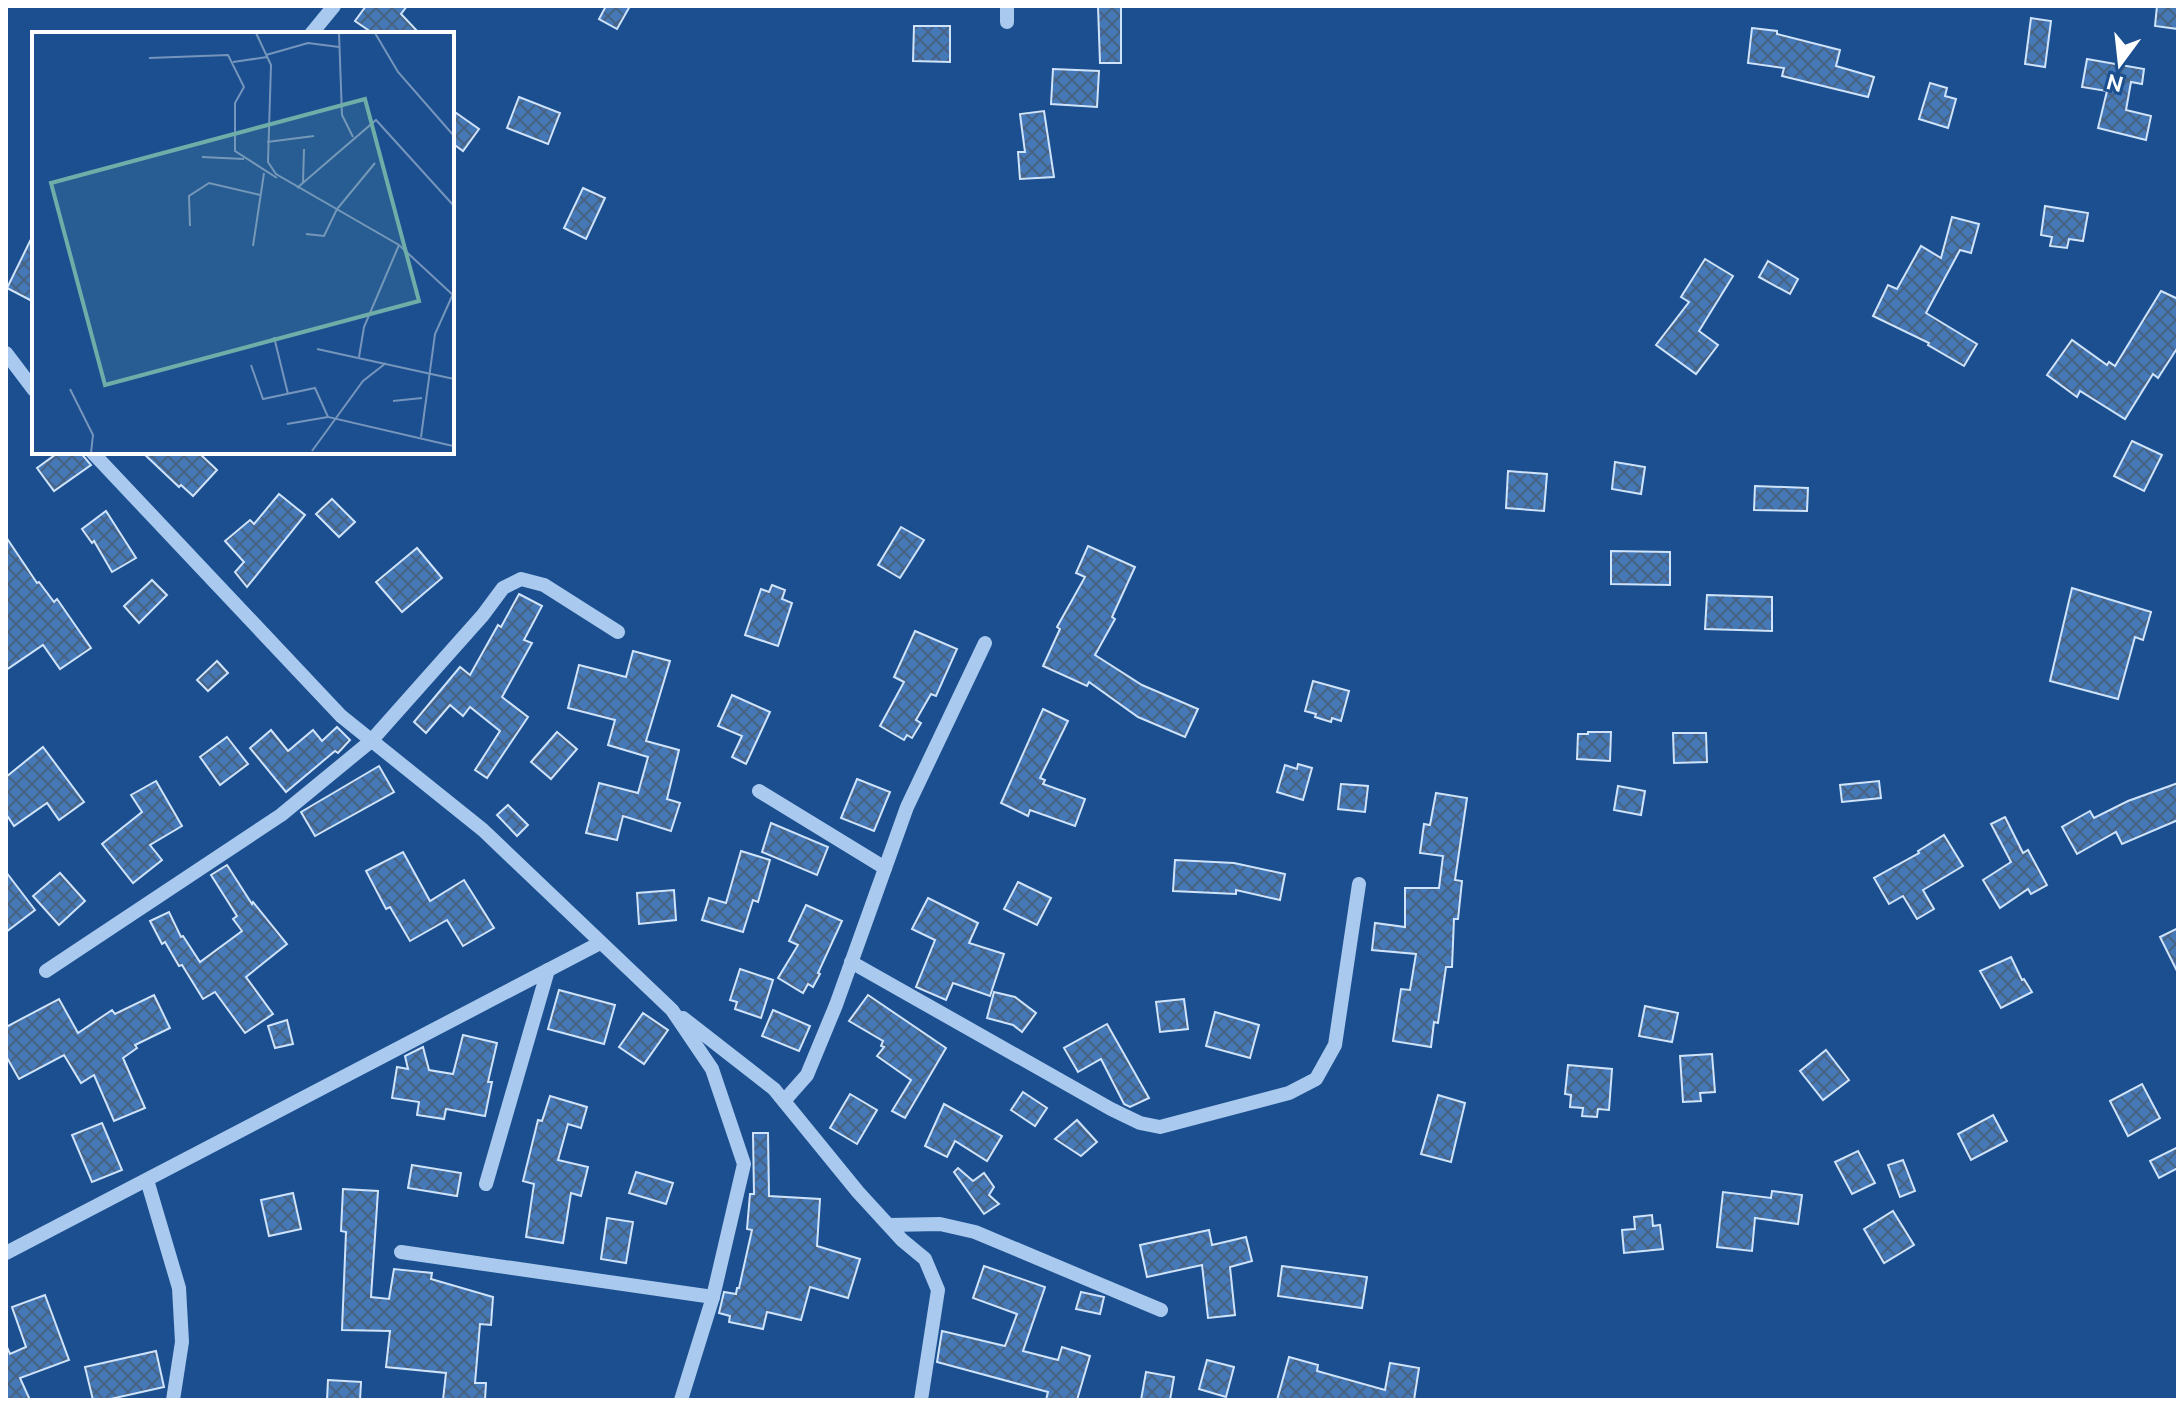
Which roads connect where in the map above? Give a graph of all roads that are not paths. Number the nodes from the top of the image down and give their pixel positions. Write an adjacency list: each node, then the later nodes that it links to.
1 (334, 6): 4 (street)
2 (1007, 6): 3 (street)
3 (1007, 22)
4 (313, 32)
5 (6, 353): 6 (street)
6 (32, 387)
7 (94, 454): 10 (street)
8 (618, 632): 10 (street)
9 (985, 643): 12 (street)
10 (371, 741): 14 (street); 17 (street)
11 (759, 791): 12 (street)
12 (885, 868): 15 (street)
13 (1359, 884): 15 (street)
14 (600, 943): 16 (street); 18 (street)
15 (851, 962): 19 (street)
16 (548, 970): 20 (street); 21 (street)
17 (46, 971)
18 (672, 1010): 19 (street); 25 (street)
19 (784, 1101): 22 (street)
20 (147, 1180): 24 (street); 27 (street)
21 (486, 1184)
22 (889, 1225): 26 (street); 29 (street)
23 (401, 1252): 25 (street)
24 (6, 1253)
25 (713, 1297): 28 (street)
26 (1161, 1310)
27 (173, 1400)
28 (681, 1400)
29 (921, 1400)

